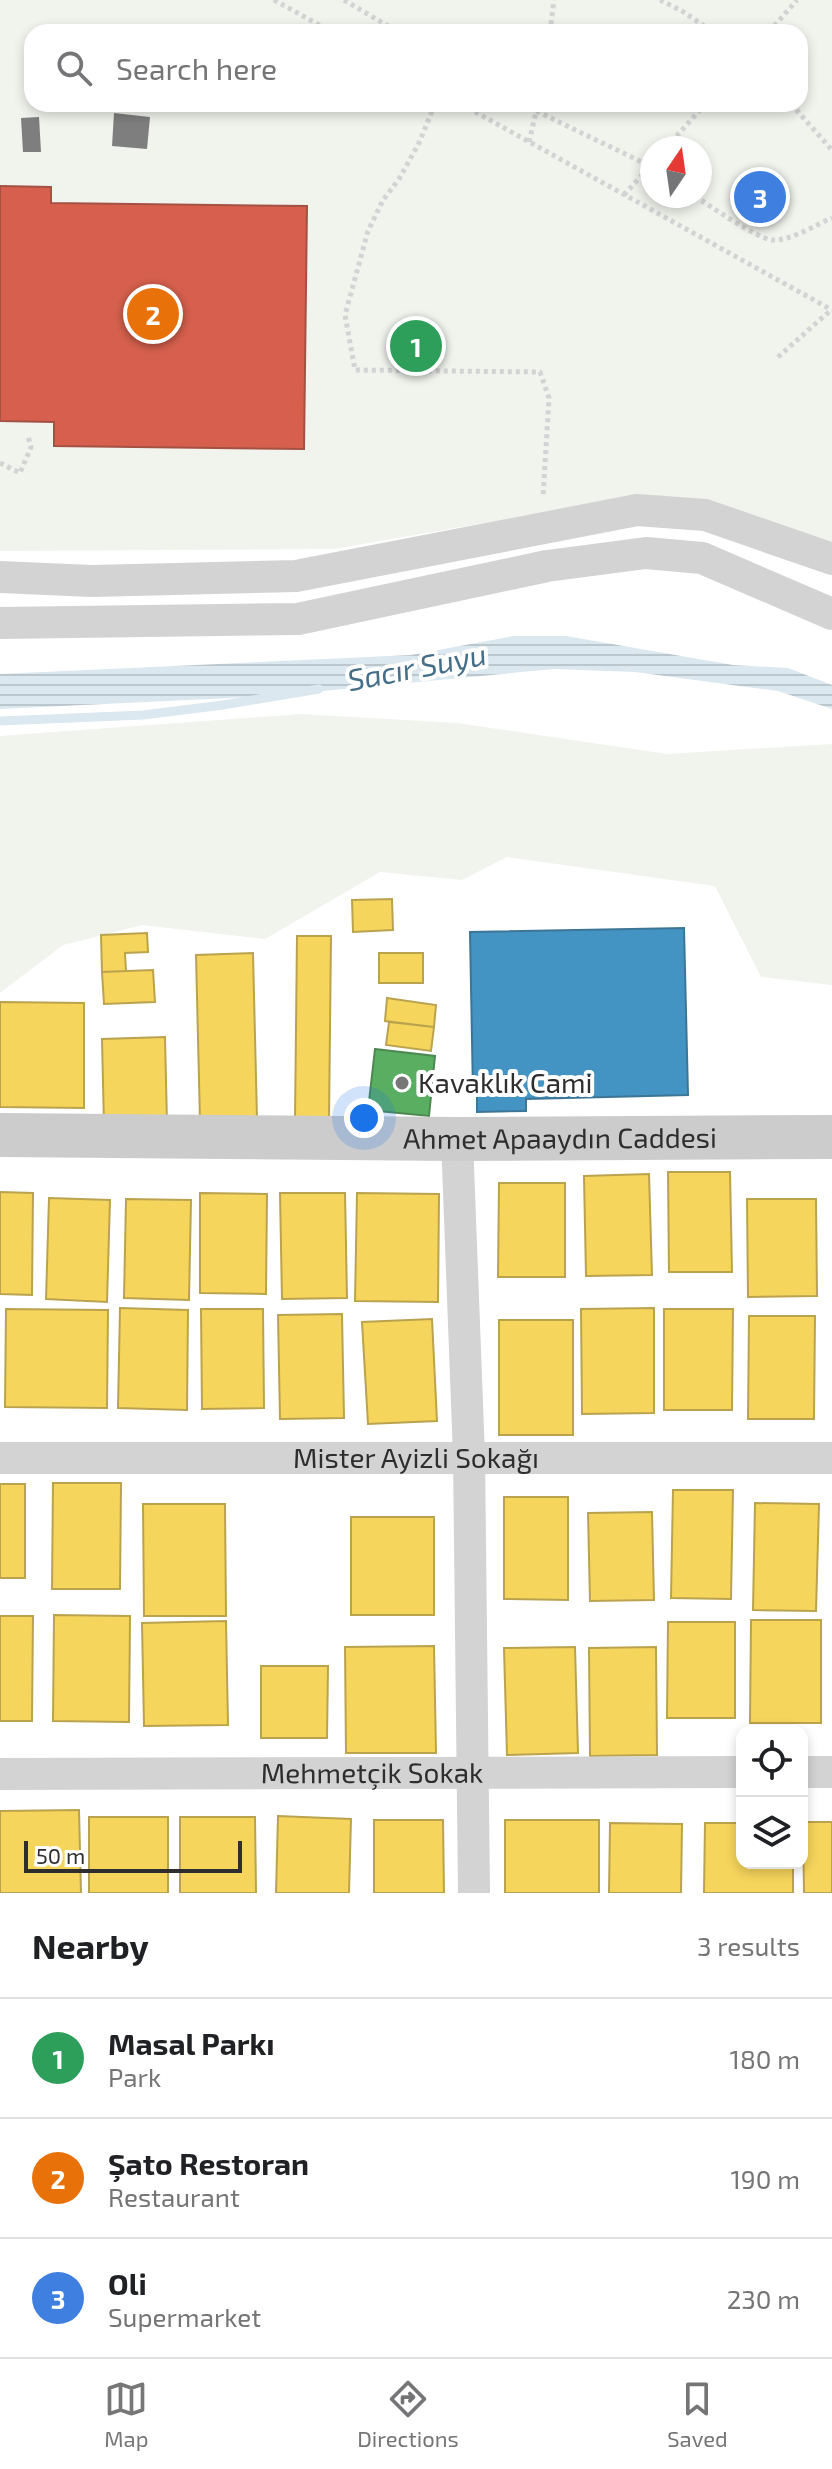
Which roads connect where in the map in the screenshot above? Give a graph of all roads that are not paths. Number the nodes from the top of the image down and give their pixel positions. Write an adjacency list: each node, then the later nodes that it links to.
1 (832, 559): 2 (street)
2 (0, 577)
3 (832, 614): 4 (street)
4 (0, 623)
5 (0, 1135): 7 (street, Ahmet Apaaydın Caddesi)
6 (832, 1137): 7 (street, Ahmet Apaaydın Caddesi)
7 (457, 1139): 8 (street)
8 (469, 1456): 9 (street, Mister Ayizli Sokağı); 10 (street, Mister Ayizli Sokağı); 14 (street)
9 (0, 1458)
10 (832, 1458)
11 (736, 1772): 14 (street, Mehmetçik Sokak)
12 (808, 1772): 13 (street)
13 (832, 1772)
14 (472, 1773): 15 (street, Mehmetçik Sokak); 16 (street)
15 (0, 1774)
16 (474, 1893)

